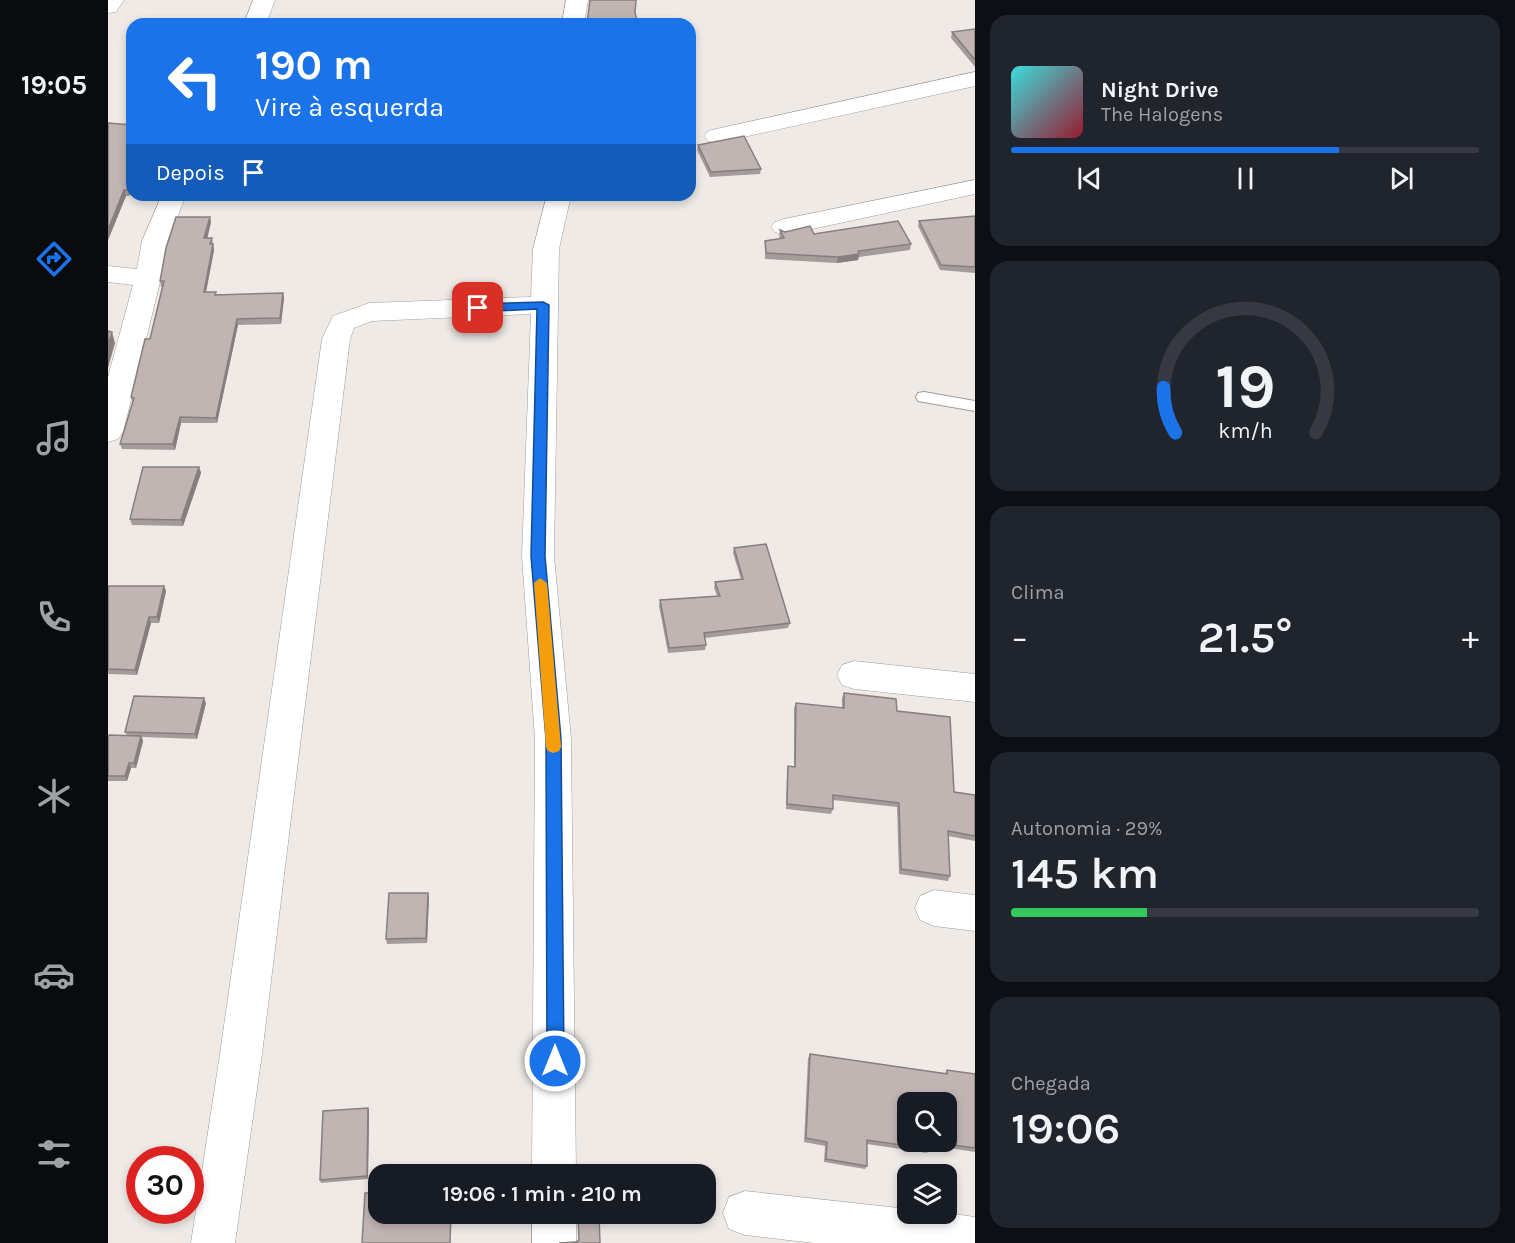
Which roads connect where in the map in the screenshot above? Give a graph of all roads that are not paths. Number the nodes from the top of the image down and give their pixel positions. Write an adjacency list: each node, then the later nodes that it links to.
1 (113, 0): 4 (street)
2 (264, 0): 5 (street)
3 (577, 0): 6 (street)
4 (108, 7)
5 (257, 18)
6 (574, 18)
7 (975, 79): 8 (street)
8 (716, 136)
9 (975, 187): 12 (street)
10 (172, 201): 14 (street)
11 (558, 201): 15 (street)
12 (784, 226)
13 (108, 274): 14 (street)
14 (148, 278): 18 (street)
15 (543, 305): 23 (street); 27 (street)
16 (924, 397): 17 (lane)
17 (975, 406)
18 (110, 418)
19 (854, 675): 20 (street)
20 (975, 688)
21 (934, 908): 22 (street)
22 (975, 913)
23 (555, 1164)
24 (745, 1213): 26 (street)
25 (554, 1224): 28 (street)
26 (975, 1239)
27 (213, 1243)
28 (554, 1243)

